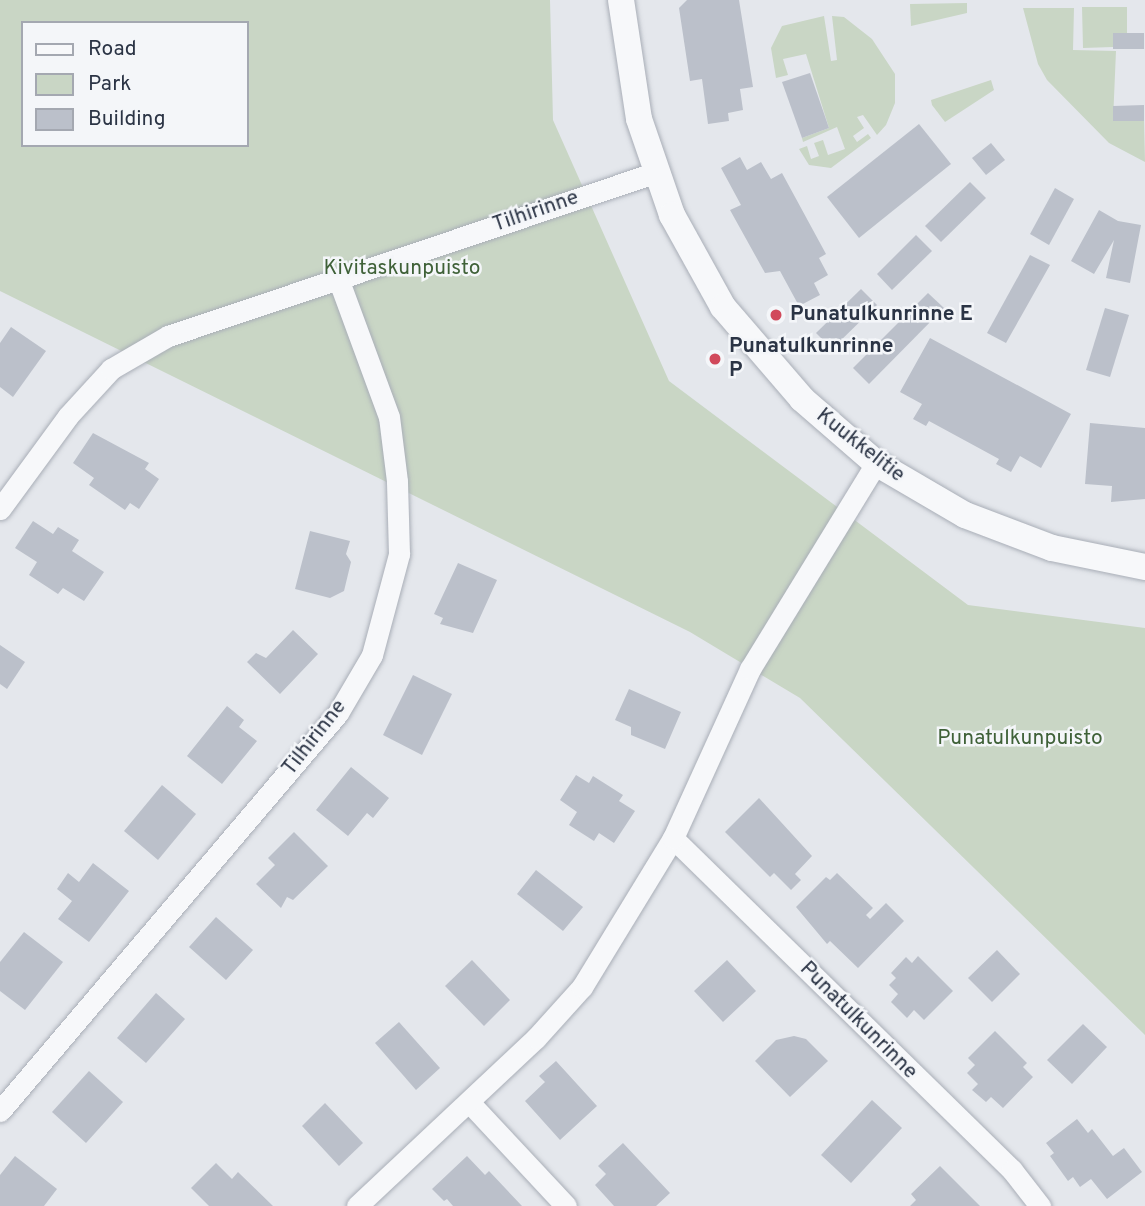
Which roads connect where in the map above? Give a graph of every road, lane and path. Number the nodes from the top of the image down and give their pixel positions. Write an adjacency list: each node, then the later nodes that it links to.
1 (621, 0): 2 (street, Kuukkelitie)
2 (654, 173): 3 (street, Tilhirinne); 4 (street, Kuukkelitie)
3 (339, 281): 5 (street, Tilhirinne); 9 (street, Tilhirinne)
4 (876, 463): 6 (street, Kuukkelitie); 7 (street)
5 (0, 509)
6 (1145, 567)
7 (673, 838): 8 (street); 12 (street, Punatulkunrinne)
8 (469, 1102): 10 (street); 11 (street)
9 (0, 1111)
10 (357, 1206)
11 (566, 1206)
12 (1040, 1206)

